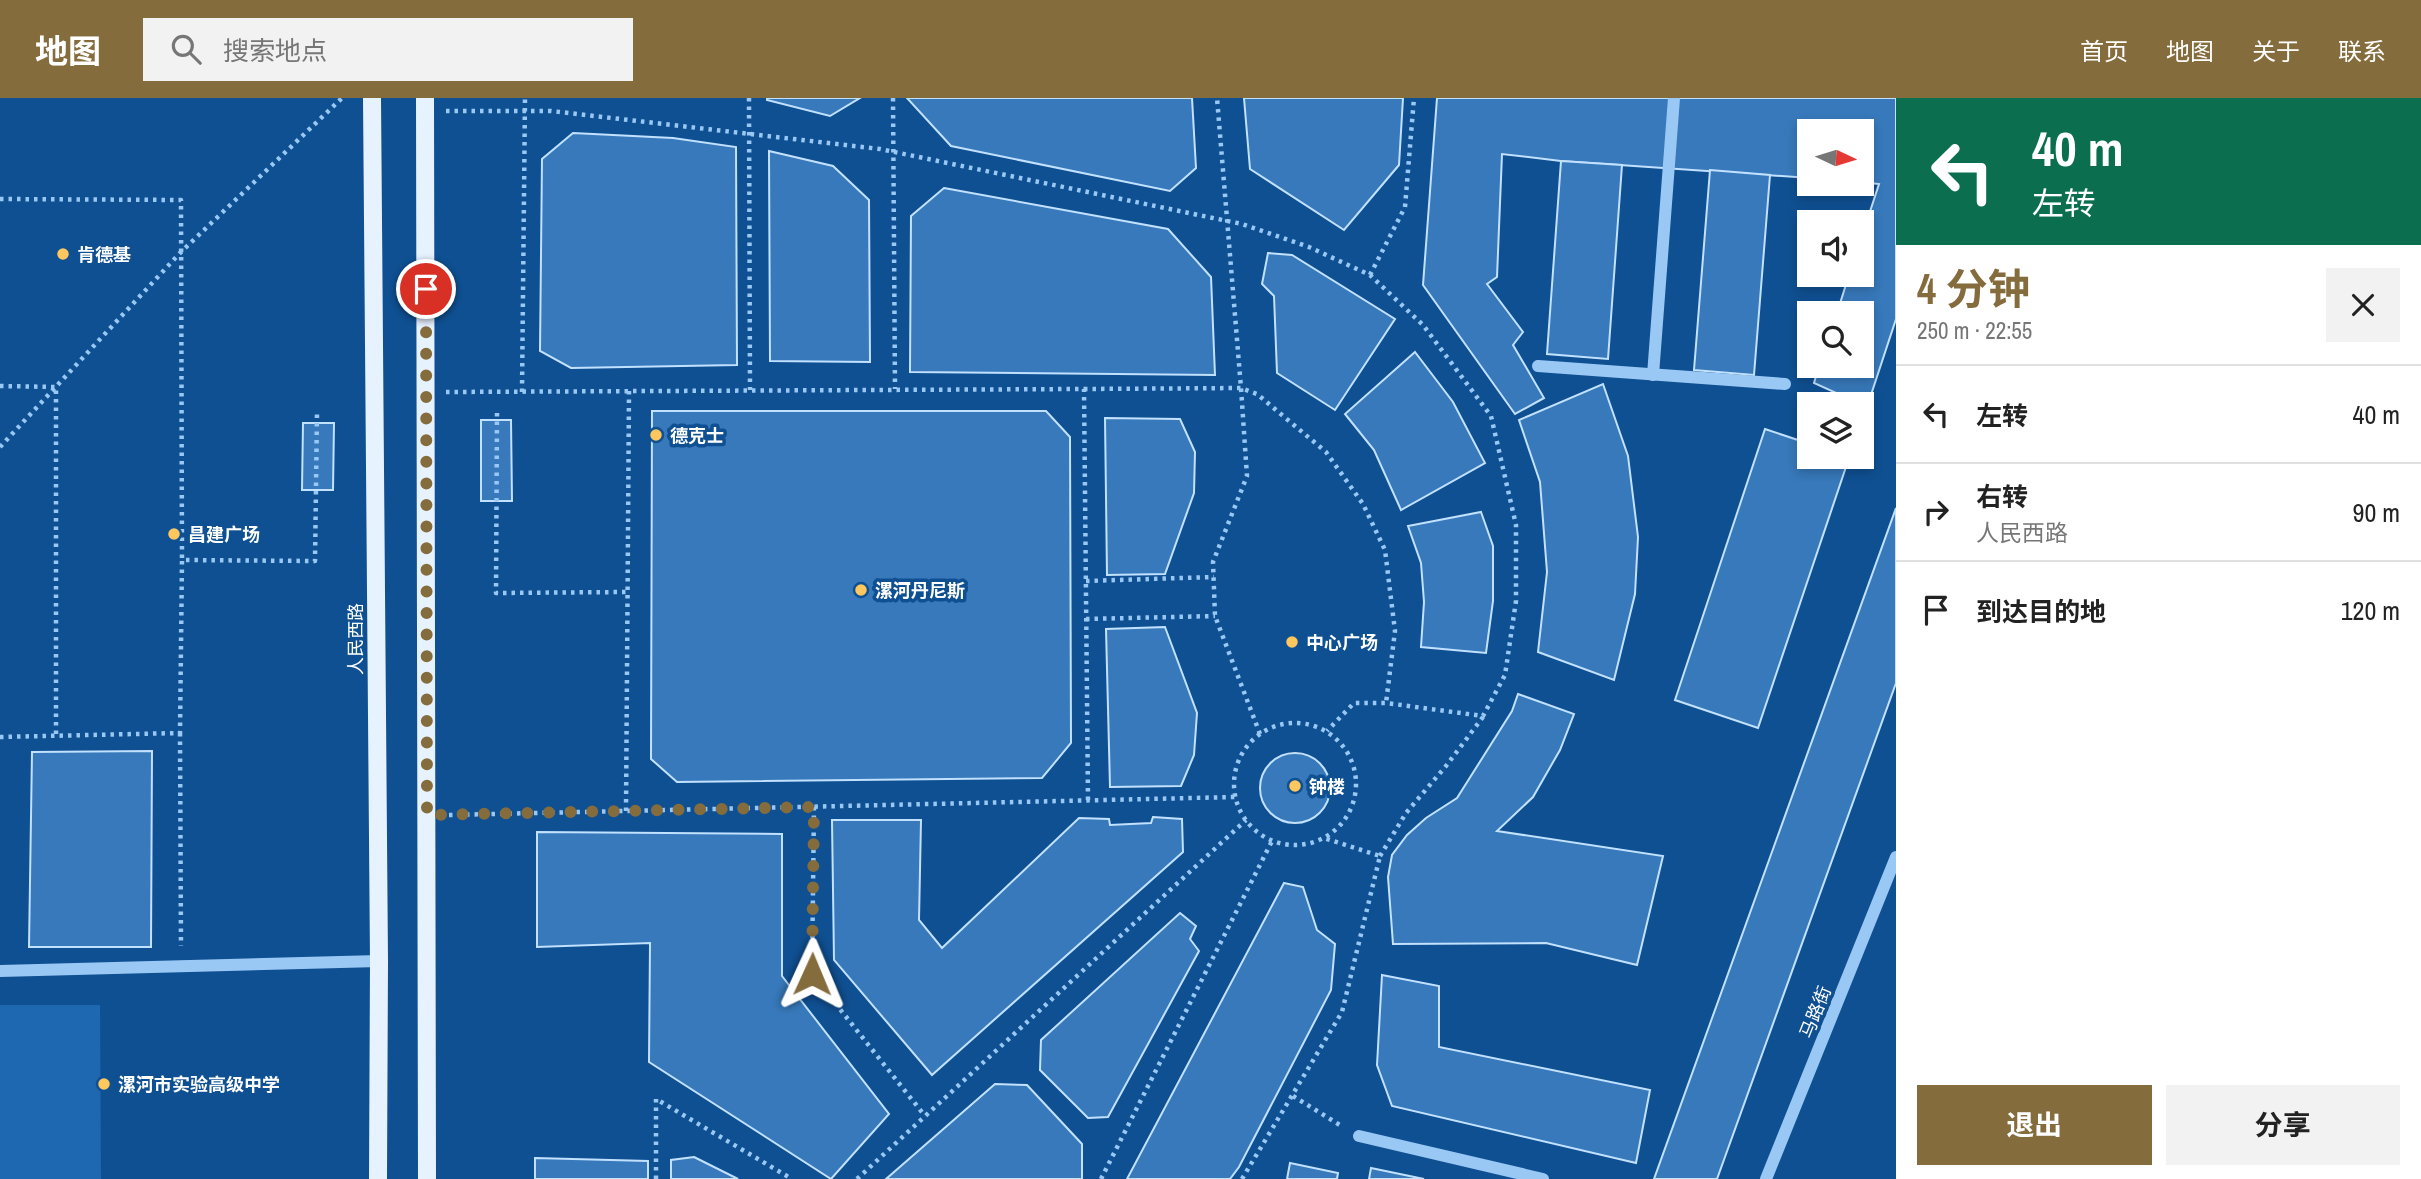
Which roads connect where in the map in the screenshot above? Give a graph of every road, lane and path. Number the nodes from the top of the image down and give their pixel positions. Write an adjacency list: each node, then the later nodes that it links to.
1 (342, 98): 15 (path)
2 (372, 98): 55 (main road, 人民西路)
3 (525, 98): 10 (path)
4 (749, 98): 11 (path)
5 (893, 98): 12 (path)
6 (1217, 98): 14 (path)
7 (1414, 98): 16 (path)
8 (1674, 98): 18 (street)
9 (425, 104): 10 (path); 27 (main road)
10 (525, 112): 11 (path); 28 (path)
11 (749, 134): 12 (path); 25 (path)
12 (894, 152): 14 (path); 23 (path)
13 (0, 199): 15 (path)
14 (1226, 221): 16 (path); 22 (path)
15 (180, 253): 21 (path); 32 (path)
16 (1370, 275): 39 (path)
17 (1538, 366): 18 (street)
18 (1653, 375): 19 (street)
19 (1785, 384)
20 (0, 386): 21 (path)
21 (56, 387): 31 (path); 43 (path)
22 (1241, 388): 24 (path); 33 (path); 38 (path)
23 (895, 389): 24 (path); 25 (path)
24 (1084, 389): 34 (path)
25 (750, 390): 26 (path)
26 (629, 391): 28 (path); 35 (path)
27 (426, 392): 28 (path); 49 (main road)
28 (522, 392)
29 (317, 413): 32 (path)
30 (497, 413): 35 (path)
31 (0, 447)
32 (182, 560): 41 (path)
33 (1214, 577): 34 (path); 36 (path)
34 (1086, 581): 37 (path)
35 (628, 592): 48 (path)
36 (1215, 616): 37 (path); 42 (path)
37 (1086, 619): 46 (path)
38 (1386, 702): 39 (path); 40 (path)
39 (1483, 716): 53 (path)
40 (1327, 731): 42 (path); 51 (path)
41 (180, 733): 43 (path); 56 (path)
42 (1260, 734): 45 (path)
43 (55, 736): 44 (path)
44 (0, 737)
45 (1235, 797): 46 (path); 50 (path)
46 (1087, 801): 47 (path)
47 (814, 807): 48 (path); 59 (path)
48 (626, 811): 49 (path)
49 (427, 815): 62 (main road)
50 (1246, 820): 52 (path); 59 (path)
51 (1324, 838): 52 (path); 53 (path)
52 (1272, 841): 66 (path)
53 (1380, 856): 58 (path)
54 (1896, 857): 69 (street, 马路街)
55 (379, 961): 56 (street); 61 (main road, 人民西路)
56 (181, 966): 57 (street)
57 (0, 971)
58 (1293, 1096): 60 (path); 67 (path)
59 (925, 1116): 65 (path)
60 (1359, 1136): 68 (street)
61 (378, 1179)
62 (427, 1179)
63 (656, 1179): 64 (path)
64 (793, 1179)
65 (857, 1179)
66 (1101, 1179)
67 (1242, 1179)
68 (1543, 1179)
69 (1766, 1179)

